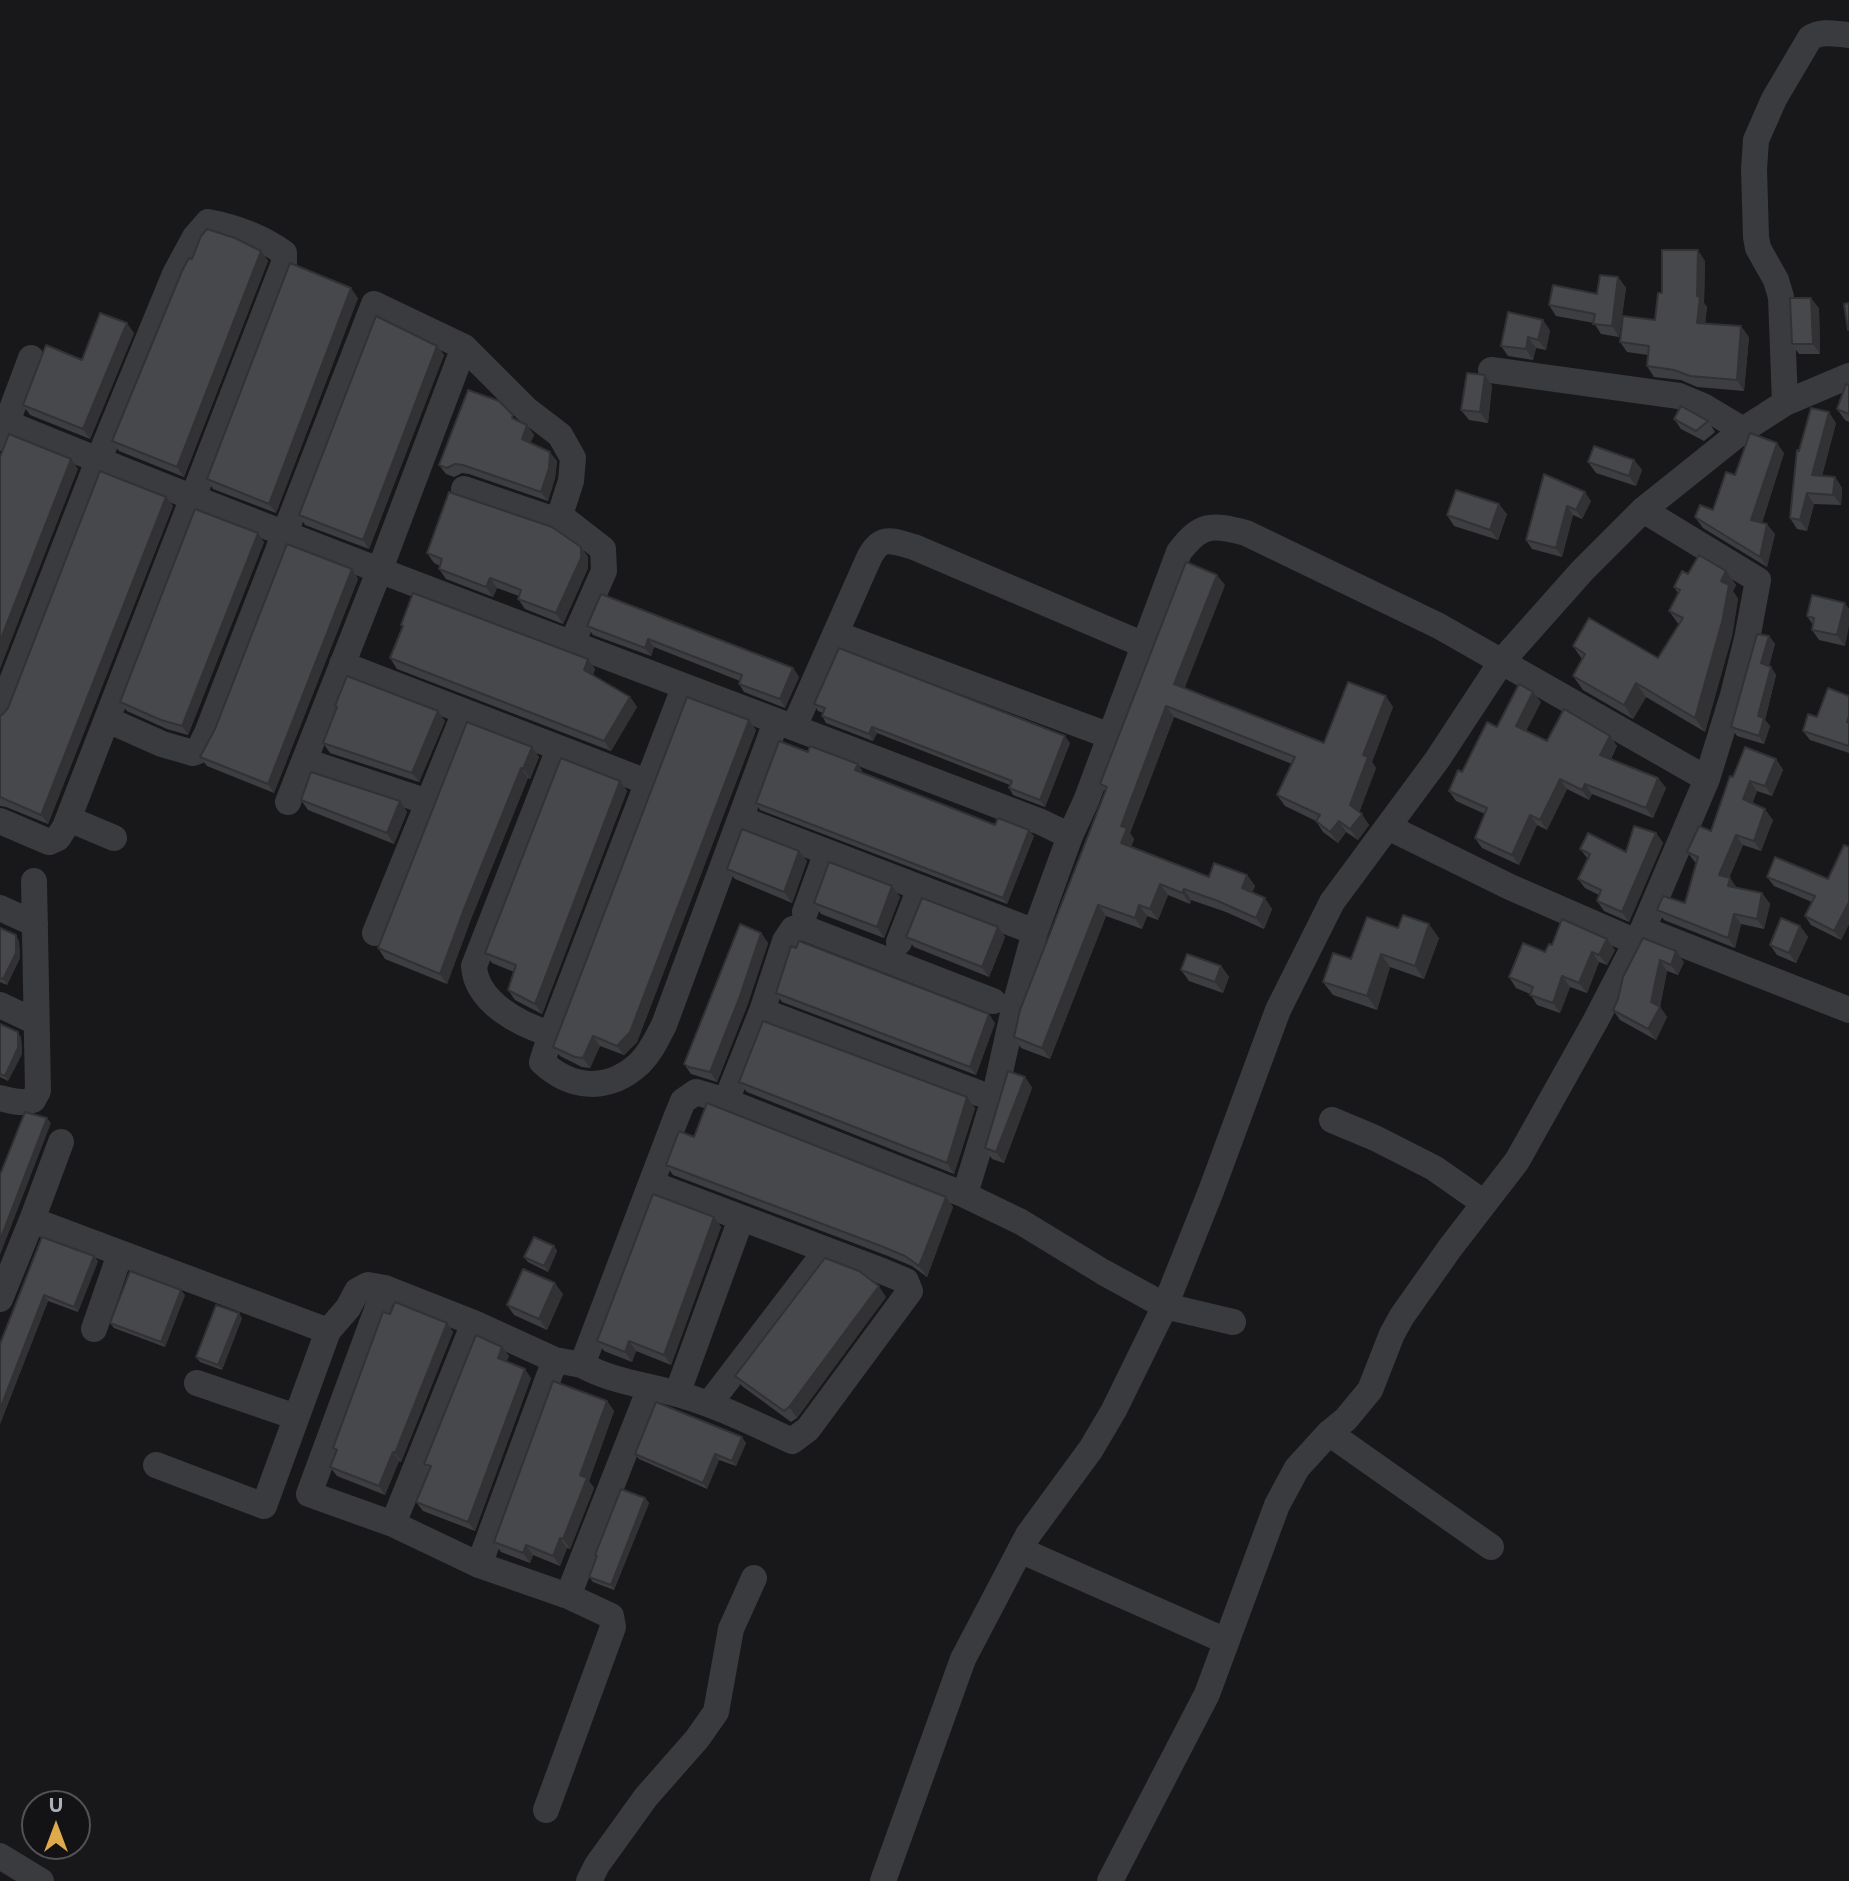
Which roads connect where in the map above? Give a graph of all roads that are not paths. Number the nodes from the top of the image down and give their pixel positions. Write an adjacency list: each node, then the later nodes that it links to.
1 (1849, 35): 6 (street)
2 (464, 346): 13 (street); 14 (street); 15 (street)
3 (31, 358): 8 (street)
4 (1491, 370): 7 (street)
5 (1849, 376): 6 (street)
6 (1785, 403): 7 (street)
7 (1743, 430): 12 (street)
8 (3, 431): 9 (street)
9 (98, 460): 11 (street); 11 (street); 22 (street)
10 (464, 489): 13 (street)
11 (192, 497): 14 (street); 24 (street)
12 (1643, 510): 19 (street); 29 (street)
13 (558, 521): 17 (street)
14 (284, 534): 15 (street); 24 (street)
15 (380, 569): 17 (street); 20 (street)
16 (836, 634): 18 (street); 25 (street); 26 (street)
17 (572, 643): 21 (street)
18 (1144, 645): 19 (street); 26 (street)
19 (1502, 661): 29 (street); 36 (street)
20 (342, 664): 23 (street); 28 (street)
21 (684, 688): 25 (street); 30 (street)
22 (0, 712)
23 (465, 712): 27 (street); 32 (street)
24 (108, 720): 33 (street)
25 (785, 724): 34 (street); 37 (street)
26 (1110, 736): 37 (street)
27 (559, 749): 30 (street); 54 (street)
28 (305, 761): 31 (street); 32 (street)
29 (1707, 779): 47 (street)
30 (647, 782): 54 (street)
31 (288, 802)
32 (428, 802): 46 (street)
33 (69, 819): 35 (street); 38 (street)
34 (741, 819): 39 (street); 54 (street)
35 (0, 821)
36 (1388, 827): 47 (street); 69 (street)
37 (1070, 836): 45 (street)
38 (114, 838)
39 (827, 852): 41 (street); 43 (street)
40 (34, 881): 44 (street)
41 (920, 888): 45 (street); 48 (street)
42 (0, 908): 44 (street)
43 (805, 912)
44 (34, 924): 53 (street)
45 (1035, 932): 61 (street)
46 (375, 933)
47 (1640, 935): 51 (street); 62 (street)
48 (899, 943)
49 (993, 1001): 52 (street)
50 (0, 1005): 53 (street)
51 (1849, 1010)
52 (762, 1011): 55 (street); 57 (street)
53 (36, 1022): 56 (street)
54 (551, 1034)
55 (978, 1093)
56 (0, 1097)
57 (726, 1101): 60 (street); 69 (street)
58 (1332, 1120): 62 (street)
59 (61, 1142): 64 (street)
60 (652, 1184): 63 (street); 75 (street)
61 (968, 1184)
62 (1483, 1203): 81 (street)
63 (741, 1219): 65 (street); 78 (street)
64 (32, 1220): 66 (street); 68 (street)
65 (826, 1251): 79 (street); 79 (street)
66 (120, 1254): 72 (street); 73 (street)
67 (384, 1288): 71 (street); 73 (street); 83 (street)
68 (0, 1299)
69 (1165, 1306): 70 (street); 85 (street)
70 (1233, 1322)
71 (474, 1323): 74 (street); 83 (street)
72 (94, 1329)
73 (328, 1331): 80 (street)
74 (555, 1360): 75 (street); 86 (street)
75 (582, 1365): 77 (street)
76 (197, 1383): 80 (street)
77 (650, 1388): 78 (street); 88 (street)
78 (677, 1394): 79 (street)
79 (709, 1404)
80 (296, 1418): 82 (street)
81 (1329, 1433): 84 (street); 89 (street)
82 (156, 1465)
83 (393, 1524): 86 (street)
84 (1491, 1546)
85 (1020, 1550): 89 (street); 94 (street)
86 (479, 1565): 88 (street)
87 (754, 1578): 93 (street)
88 (568, 1596): 90 (street)
89 (1226, 1641): 95 (street)
90 (546, 1810)
91 (0, 1856): 92 (street)
92 (41, 1881)
93 (589, 1881)
94 (883, 1881)
95 (1110, 1881)

